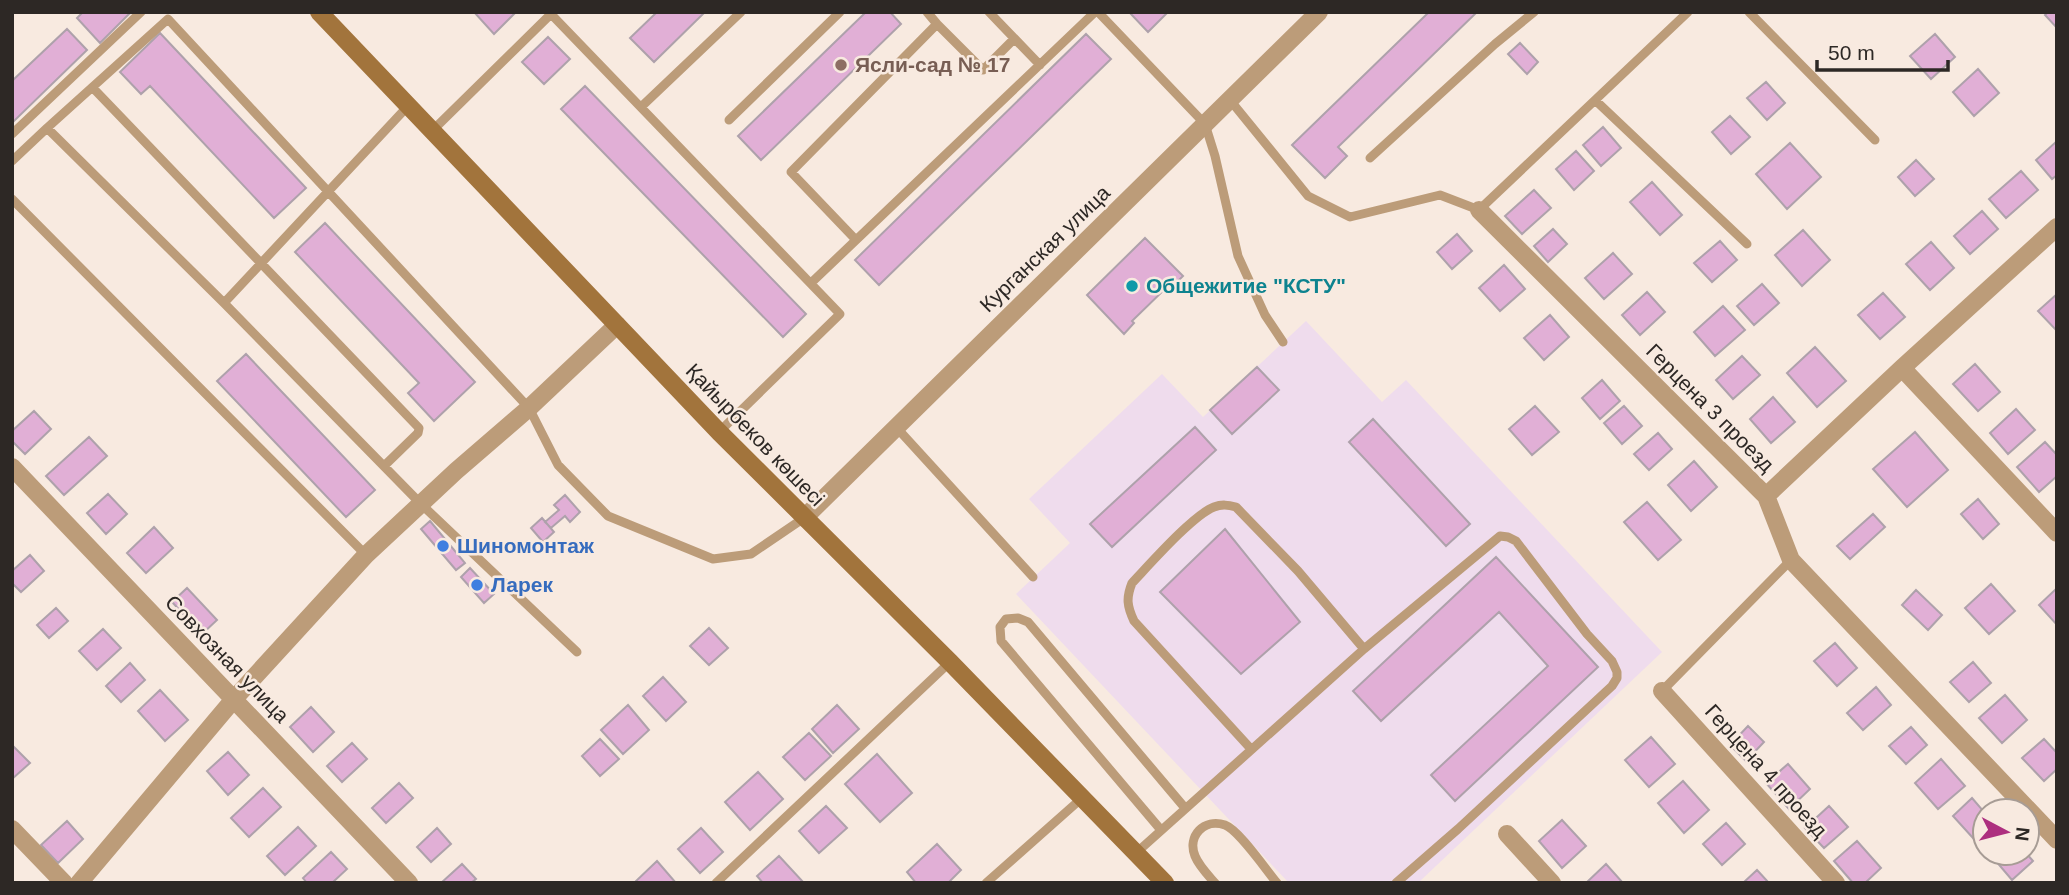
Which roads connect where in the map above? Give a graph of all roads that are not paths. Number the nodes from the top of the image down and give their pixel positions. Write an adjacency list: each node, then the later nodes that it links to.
1 (141, 12): 25 (lane)
2 (319, 12): 19 (main road, Қайырбеков көшесі)
3 (741, 12): 20 (lane)
4 (840, 12): 21 (lane)
5 (927, 12): 13 (lane)
6 (989, 12): 14 (lane)
7 (1096, 12): 15 (lane); 22 (lane)
8 (1319, 12): 17 (street, Курганская улица)
9 (1534, 12): 27 (lane)
10 (1688, 12): 18 (lane)
11 (1749, 12): 26 (lane)
12 (551, 13): 20 (lane); 24 (lane)
13 (937, 24): 14 (lane); 32 (lane)
14 (1014, 39): 15 (lane)
15 (1040, 65): 32 (lane)
16 (93, 88): 23 (lane); 39 (lane); 42 (lane)
17 (1230, 100): 22 (street, Курганская улица); 30 (lane)
18 (1595, 100): 30 (lane); 33 (lane)
19 (408, 106): 24 (main road, Қайырбеков көшесі); 35 (lane)
20 (641, 107): 34 (lane)
21 (729, 120)
22 (1205, 124): 37 (lane); 40 (street, Курганская улица)
23 (47, 128): 28 (lane); 35 (lane)
24 (432, 131): 36 (main road, Қайырбеков көшесі)
25 (12, 134)
26 (1875, 141)
27 (1370, 158)
28 (12, 161)
29 (12, 199): 48 (lane)
30 (1479, 210): 44 (street, Герцена 3 проезд)
31 (2054, 234): 38 (street)
32 (856, 240): 34 (lane)
33 (1747, 244)
34 (811, 283): 41 (lane)
35 (224, 303): 42 (lane)
36 (617, 325): 39 (street); 41 (main road, Қайырбеков көшесі)
37 (1283, 342)
38 (1902, 368): 44 (street); 47 (street)
39 (529, 408): 45 (street); 46 (lane)
40 (896, 427): 46 (street, Курганская улица); 50 (lane)
41 (719, 432): 46 (main road, Қайырбеков көшесі)
42 (384, 466): 45 (lane)
43 (12, 467): 55 (street, Совхозная улица)
44 (1766, 496): 49 (street, Герцена 3 проезд)
45 (421, 504): 48 (street); 52 (lane)
46 (804, 518): 53 (main road, Қайырбеков көшесі)
47 (2057, 533)
48 (366, 555): 55 (street)
49 (1791, 560): 54 (lane); 62 (street, Герцена 3 проезд)
50 (1033, 577)
51 (1364, 649): 56 (lane); 56 (lane); 72 (lane)
52 (577, 652)
53 (950, 662): 57 (main road, Қайырбеков көшесі); 67 (lane)
54 (1661, 691): 74 (street, Герцена 4 проезд)
55 (234, 699): 65 (street); 66 (street, Совхозная улица)
56 (1251, 749): 58 (lane)
57 (1082, 798): 63 (main road, Қайырбеков көшесі); 68 (lane)
58 (1185, 808): 60 (lane); 60 (lane)
59 (12, 829): 64 (street)
60 (1161, 830): 63 (lane)
61 (1507, 834): 73 (street)
62 (2057, 840)
63 (1136, 853): 69 (main road, Қайырбеков көшесі)
64 (64, 883)
65 (79, 883)
66 (409, 883)
67 (716, 883)
68 (986, 883)
69 (1165, 883)
70 (1215, 883): 71 (lane)
71 (1277, 883)
72 (1396, 883)
73 (1552, 883)
74 (1836, 883)

